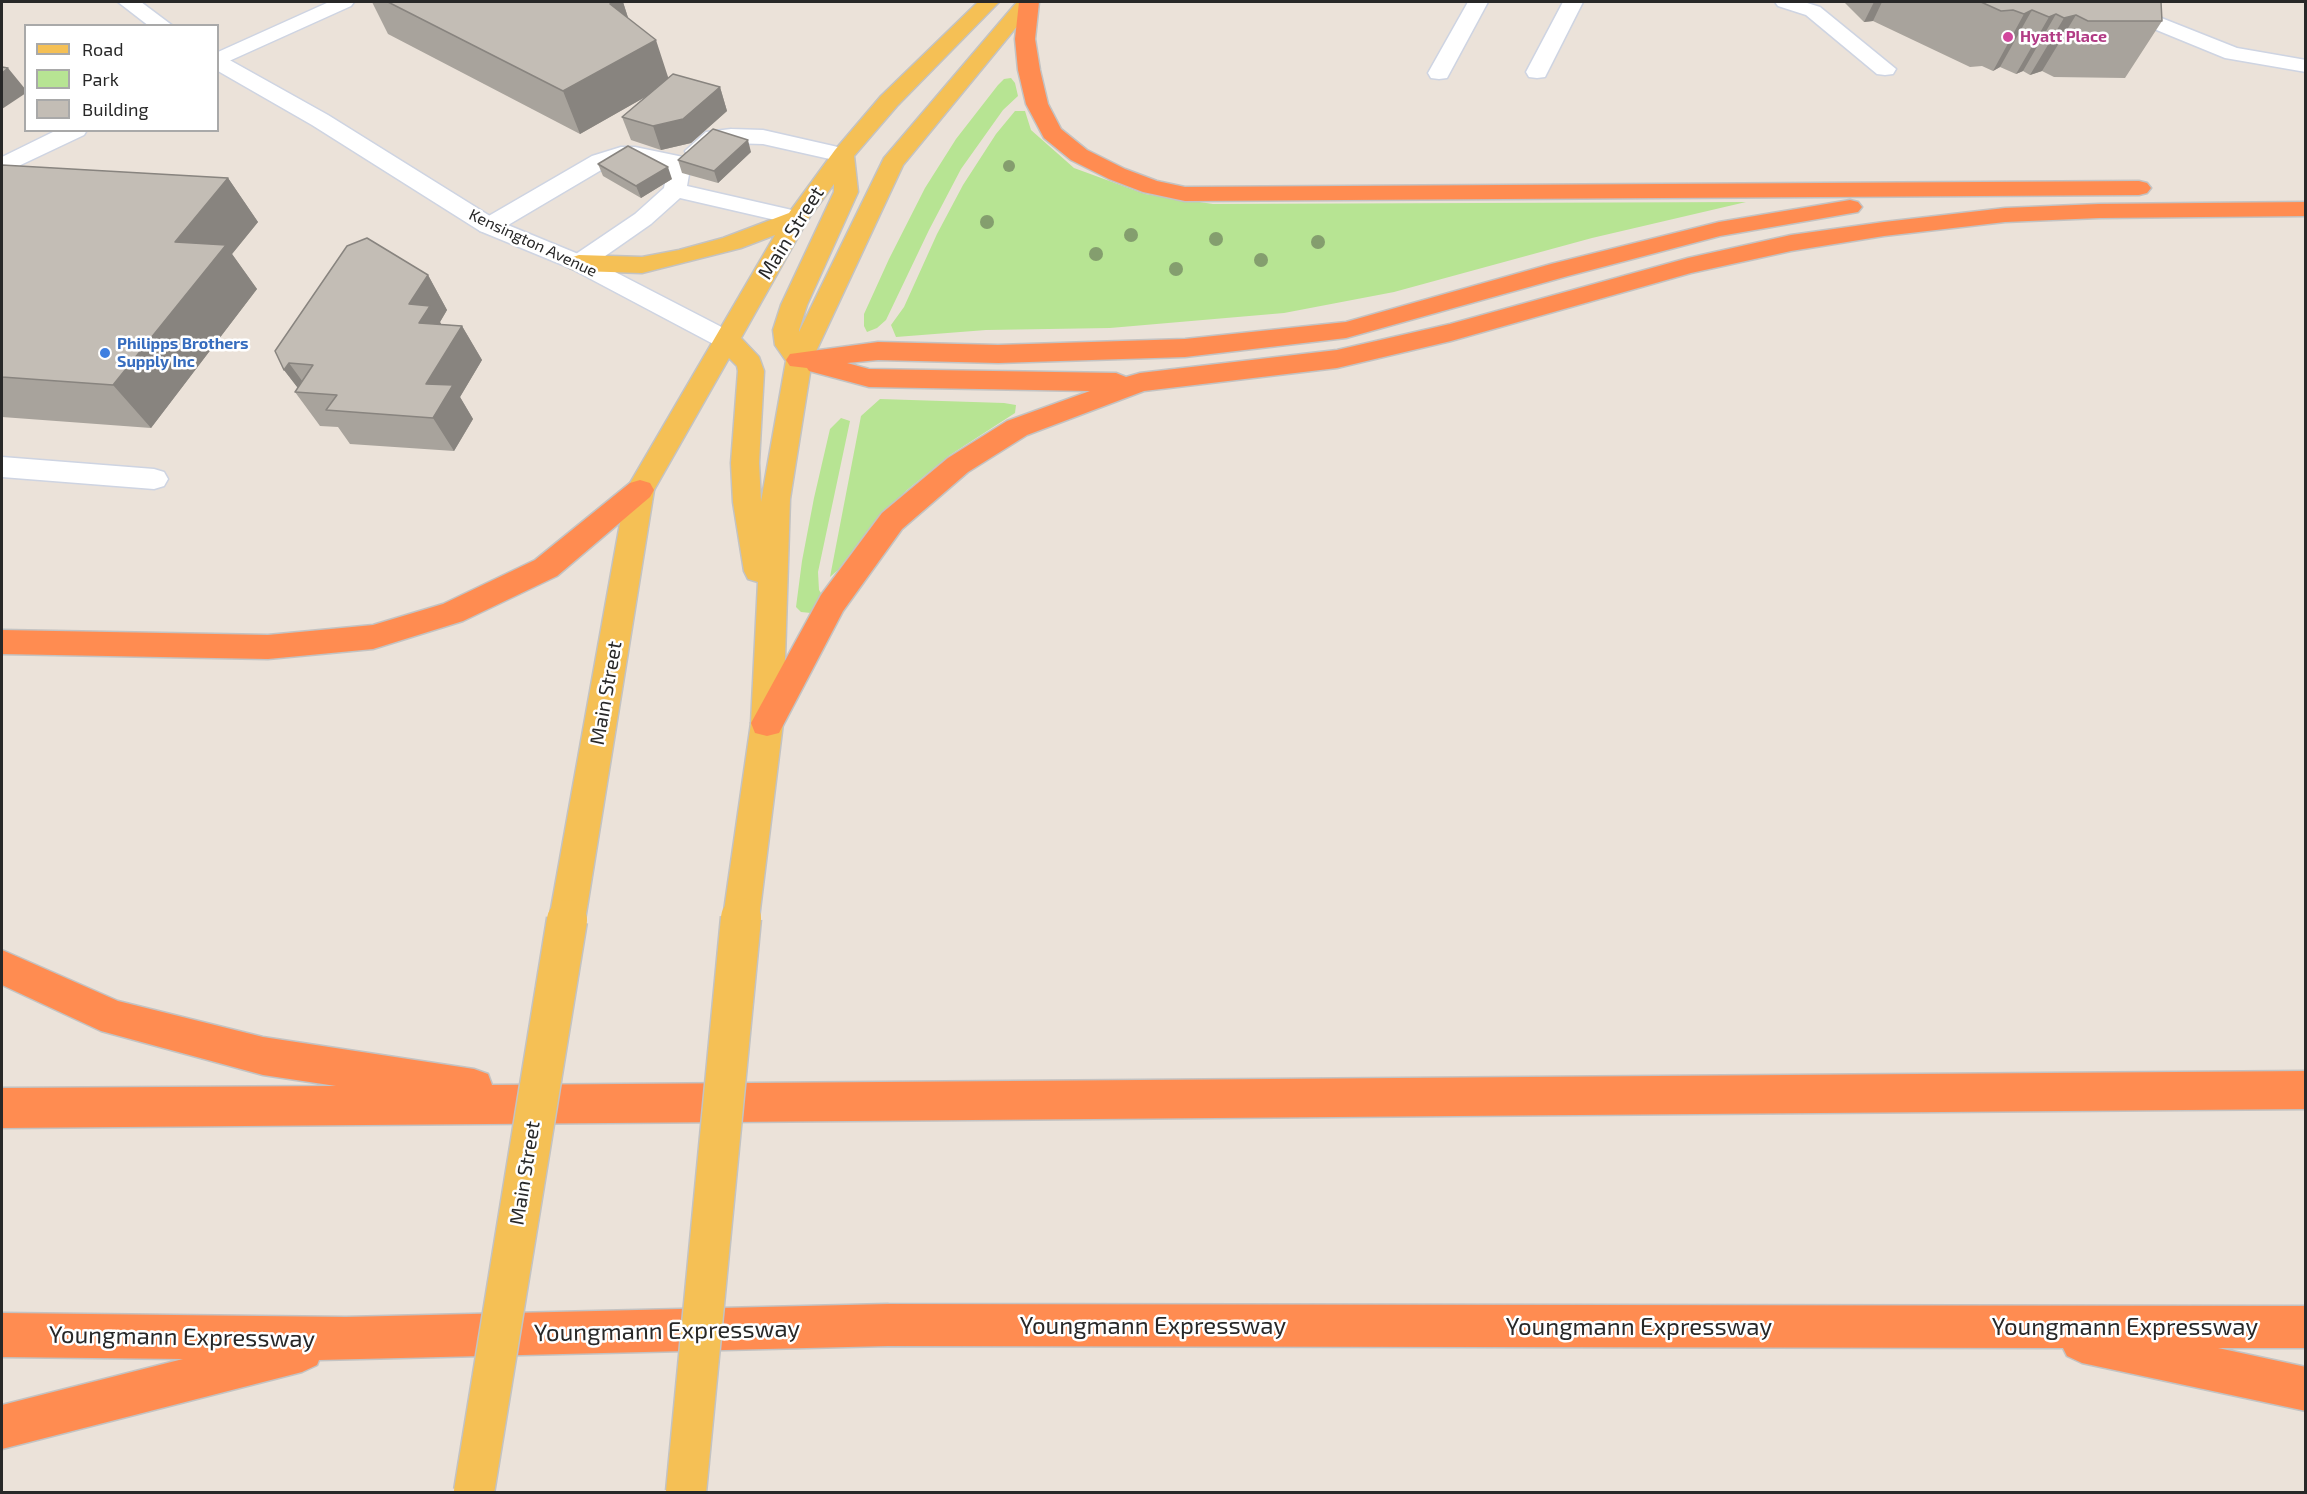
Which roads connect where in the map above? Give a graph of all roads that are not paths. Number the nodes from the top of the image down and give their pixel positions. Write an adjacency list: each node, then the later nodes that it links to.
1 (128, 2): 9 (street)
2 (344, 2): 10 (street)
3 (989, 2): 17 (main road, Main Street)
4 (1028, 2): 20 (highway); 28 (main road)
5 (1478, 2): 15 (street)
6 (1573, 2): 14 (street)
7 (1785, 2): 13 (street)
8 (2105, 2): 12 (street)
9 (160, 24)
10 (219, 61)
11 (219, 62): 25 (street, Kensington Avenue)
12 (2306, 66)
13 (1885, 69)
14 (1538, 72)
15 (1439, 73)
16 (72, 132): 19 (street)
17 (843, 155): 18 (street); 24 (main road, Main Street); 28 (main road)
18 (680, 163): 22 (street); 25 (street)
19 (2, 165)
20 (2034, 188): 21 (highway); 28 (highway)
21 (2166, 188)
22 (675, 190): 24 (street); 26 (street)
23 (2306, 208): 29 (highway)
24 (797, 218): 26 (main road); 27 (main road, Main Street)
25 (489, 226): 26 (street, Kensington Avenue)
26 (579, 263): 27 (street, Kensington Avenue)
27 (728, 341): 28 (main road, Kensington Avenue); 32 (main road, Main Street); 33 (main road)
28 (799, 360): 29 (highway); 33 (main road)
29 (1140, 382): 35 (highway)
30 (2, 467): 31 (street)
31 (154, 479)
32 (640, 490): 34 (highway); 46 (main road, Main Street, bridge)
33 (770, 638): 35 (main road)
34 (2, 642)
35 (767, 723): 47 (main road, bridge)
36 (2, 967): 38 (highway)
37 (2306, 1090): 38 (highway)
38 (574, 1103): 39 (highway)
39 (2, 1108)
40 (2306, 1327): 41 (highway, Youngmann Expressway)
41 (2019, 1328): 43 (highway, Youngmann Expressway); 44 (highway)
42 (2, 1335): 43 (highway, Youngmann Expressway)
43 (346, 1339): 45 (highway)
44 (2306, 1389)
45 (2, 1427)
46 (474, 1492)
47 (686, 1492)

